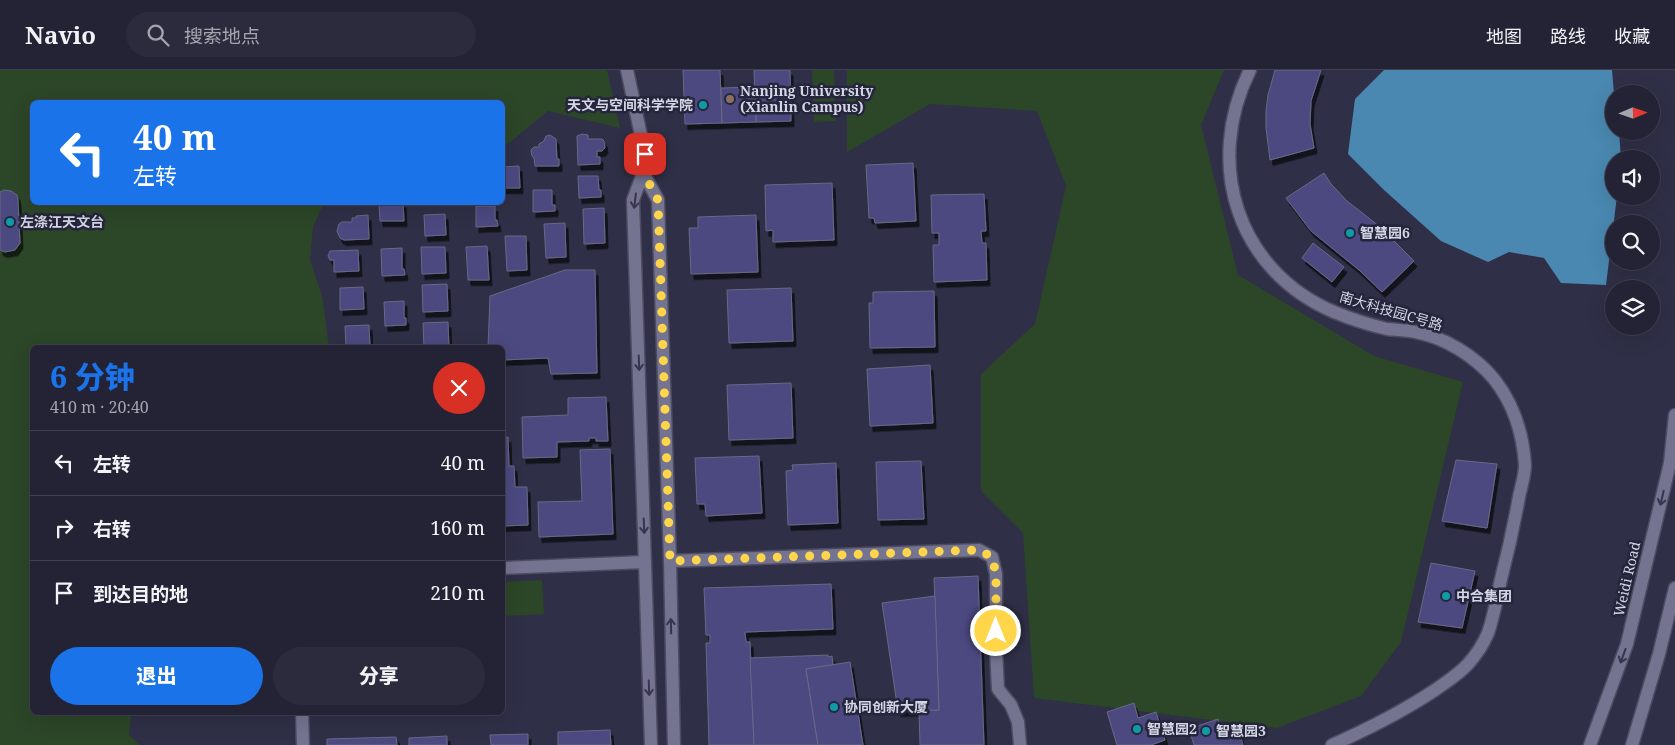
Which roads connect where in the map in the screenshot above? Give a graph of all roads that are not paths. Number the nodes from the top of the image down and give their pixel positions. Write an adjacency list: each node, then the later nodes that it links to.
1 (627, 70): 3 (street)
2 (1250, 70): 14 (street, 南大科技园C号路)
3 (643, 172): 5 (street); 6 (street, one-way to 6)
4 (1675, 415): 15 (street, Weidi Road, one-way to 15)
5 (670, 561): 12 (street, one-way to 5); 13 (street)
6 (645, 562): 7 (street); 11 (street, one-way to 11)
7 (505, 568)
8 (1675, 588): 16 (street)
9 (302, 715): 10 (street)
10 (304, 745)
11 (651, 745)
12 (674, 745)
13 (1020, 745)
14 (1332, 745)
15 (1590, 745)
16 (1632, 745)

